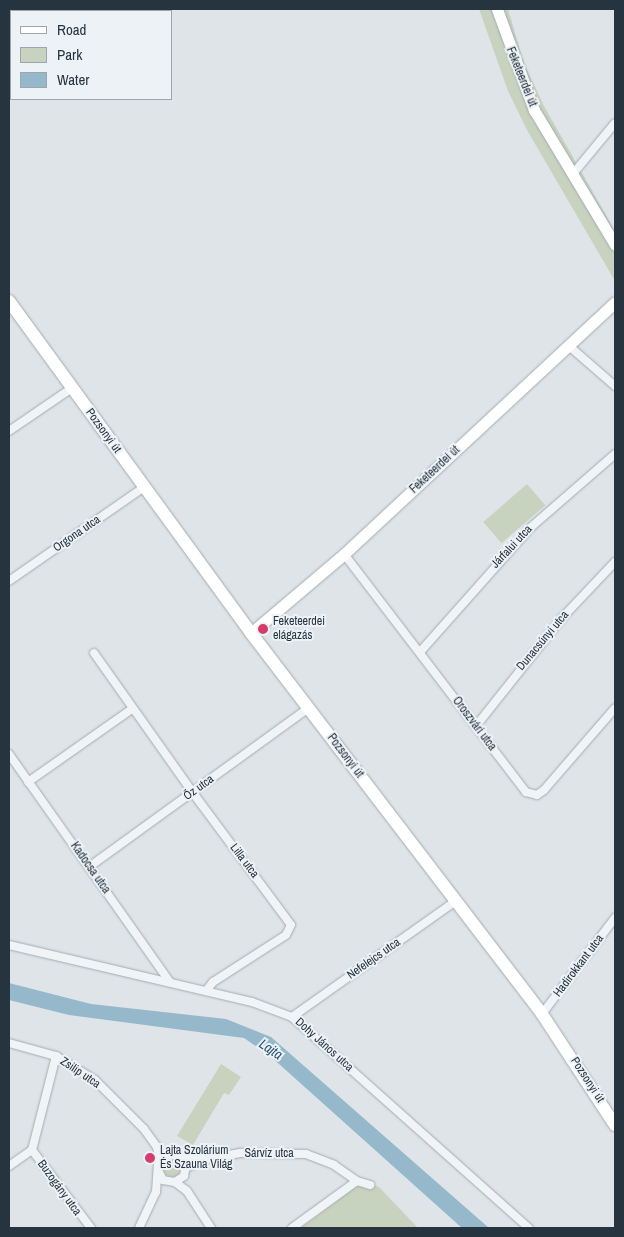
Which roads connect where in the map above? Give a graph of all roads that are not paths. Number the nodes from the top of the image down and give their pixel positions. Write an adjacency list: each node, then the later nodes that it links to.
1 (497, 9): 3 (main road, Feketeerdei út)
2 (615, 123): 3 (street)
3 (572, 175): 4 (main road, Feketeerdei út)
4 (615, 245)
5 (9, 301): 9 (main road, Pozsonyi út)
6 (615, 302): 7 (main road, Feketeerdei út)
7 (569, 346): 8 (street); 13 (main road, Feketeerdei út)
8 (615, 386)
9 (72, 388): 10 (street); 12 (main road, Pozsonyi út)
10 (9, 431)
11 (615, 454): 17 (street, Járfalui utca)
12 (144, 487): 15 (street, Orgona utca); 16 (main road, Pozsonyi út)
13 (344, 554): 16 (main road, Feketeerdei út); 17 (street, Oroszvári utca)
14 (615, 562): 22 (street, Dunacsúnyi utca)
15 (9, 581)
16 (251, 633): 19 (main road, Pozsonyi út)
17 (420, 652): 22 (street, Oroszvári utca)
18 (94, 653): 21 (street, Lilla utca)
19 (309, 708): 25 (street, Őz utca); 27 (main road, Pozsonyi út)
20 (615, 708): 22 (street, Oroszvári utca)
21 (132, 709): 24 (street); 25 (street, Lilla utca)
22 (476, 726)
23 (9, 754): 24 (street, Kadocsa utca)
24 (28, 782): 26 (street, Kadocsa utca)
25 (193, 794): 26 (street, Őz utca); 31 (street, Lilla utca)
26 (89, 867): 30 (street, Kadocsa utca)
27 (456, 901): 32 (main road, Pozsonyi út); 33 (street, Nefelejcs utca)
28 (615, 918): 32 (street, Hadirokkant utca)
29 (9, 945): 30 (street, Dohy János utca)
30 (170, 982): 31 (street, Dohy János utca)
31 (206, 991): 33 (street, Dohy János utca)
32 (542, 1014): 36 (main road, Pozsonyi út)
33 (292, 1017): 55 (street, Dohy János utca)
34 (9, 1042): 35 (street, Zsilip utca)
35 (56, 1056): 37 (street, Zsilip utca); 38 (street, Buzogány utca)
36 (615, 1125)
37 (156, 1147): 39 (street); 42 (street)
38 (32, 1150): 43 (street); 51 (street, Buzogány utca)
39 (169, 1154): 40 (street); 42 (street)
40 (182, 1158): 41 (street); 45 (street)
41 (206, 1159): 45 (street); 46 (street, Sárvíz utca)
42 (160, 1160): 44 (street)
43 (9, 1166)
44 (158, 1170): 47 (street); 50 (street)
45 (185, 1172): 47 (street); 49 (street)
46 (356, 1180): 48 (street, Sárvíz utca); 54 (street)
47 (172, 1182): 49 (street); 50 (street)
48 (370, 1185)
49 (187, 1191): 53 (street)
50 (156, 1192): 52 (street)
51 (92, 1228)
52 (139, 1228)
53 (211, 1228)
54 (292, 1228)
55 (529, 1228)

